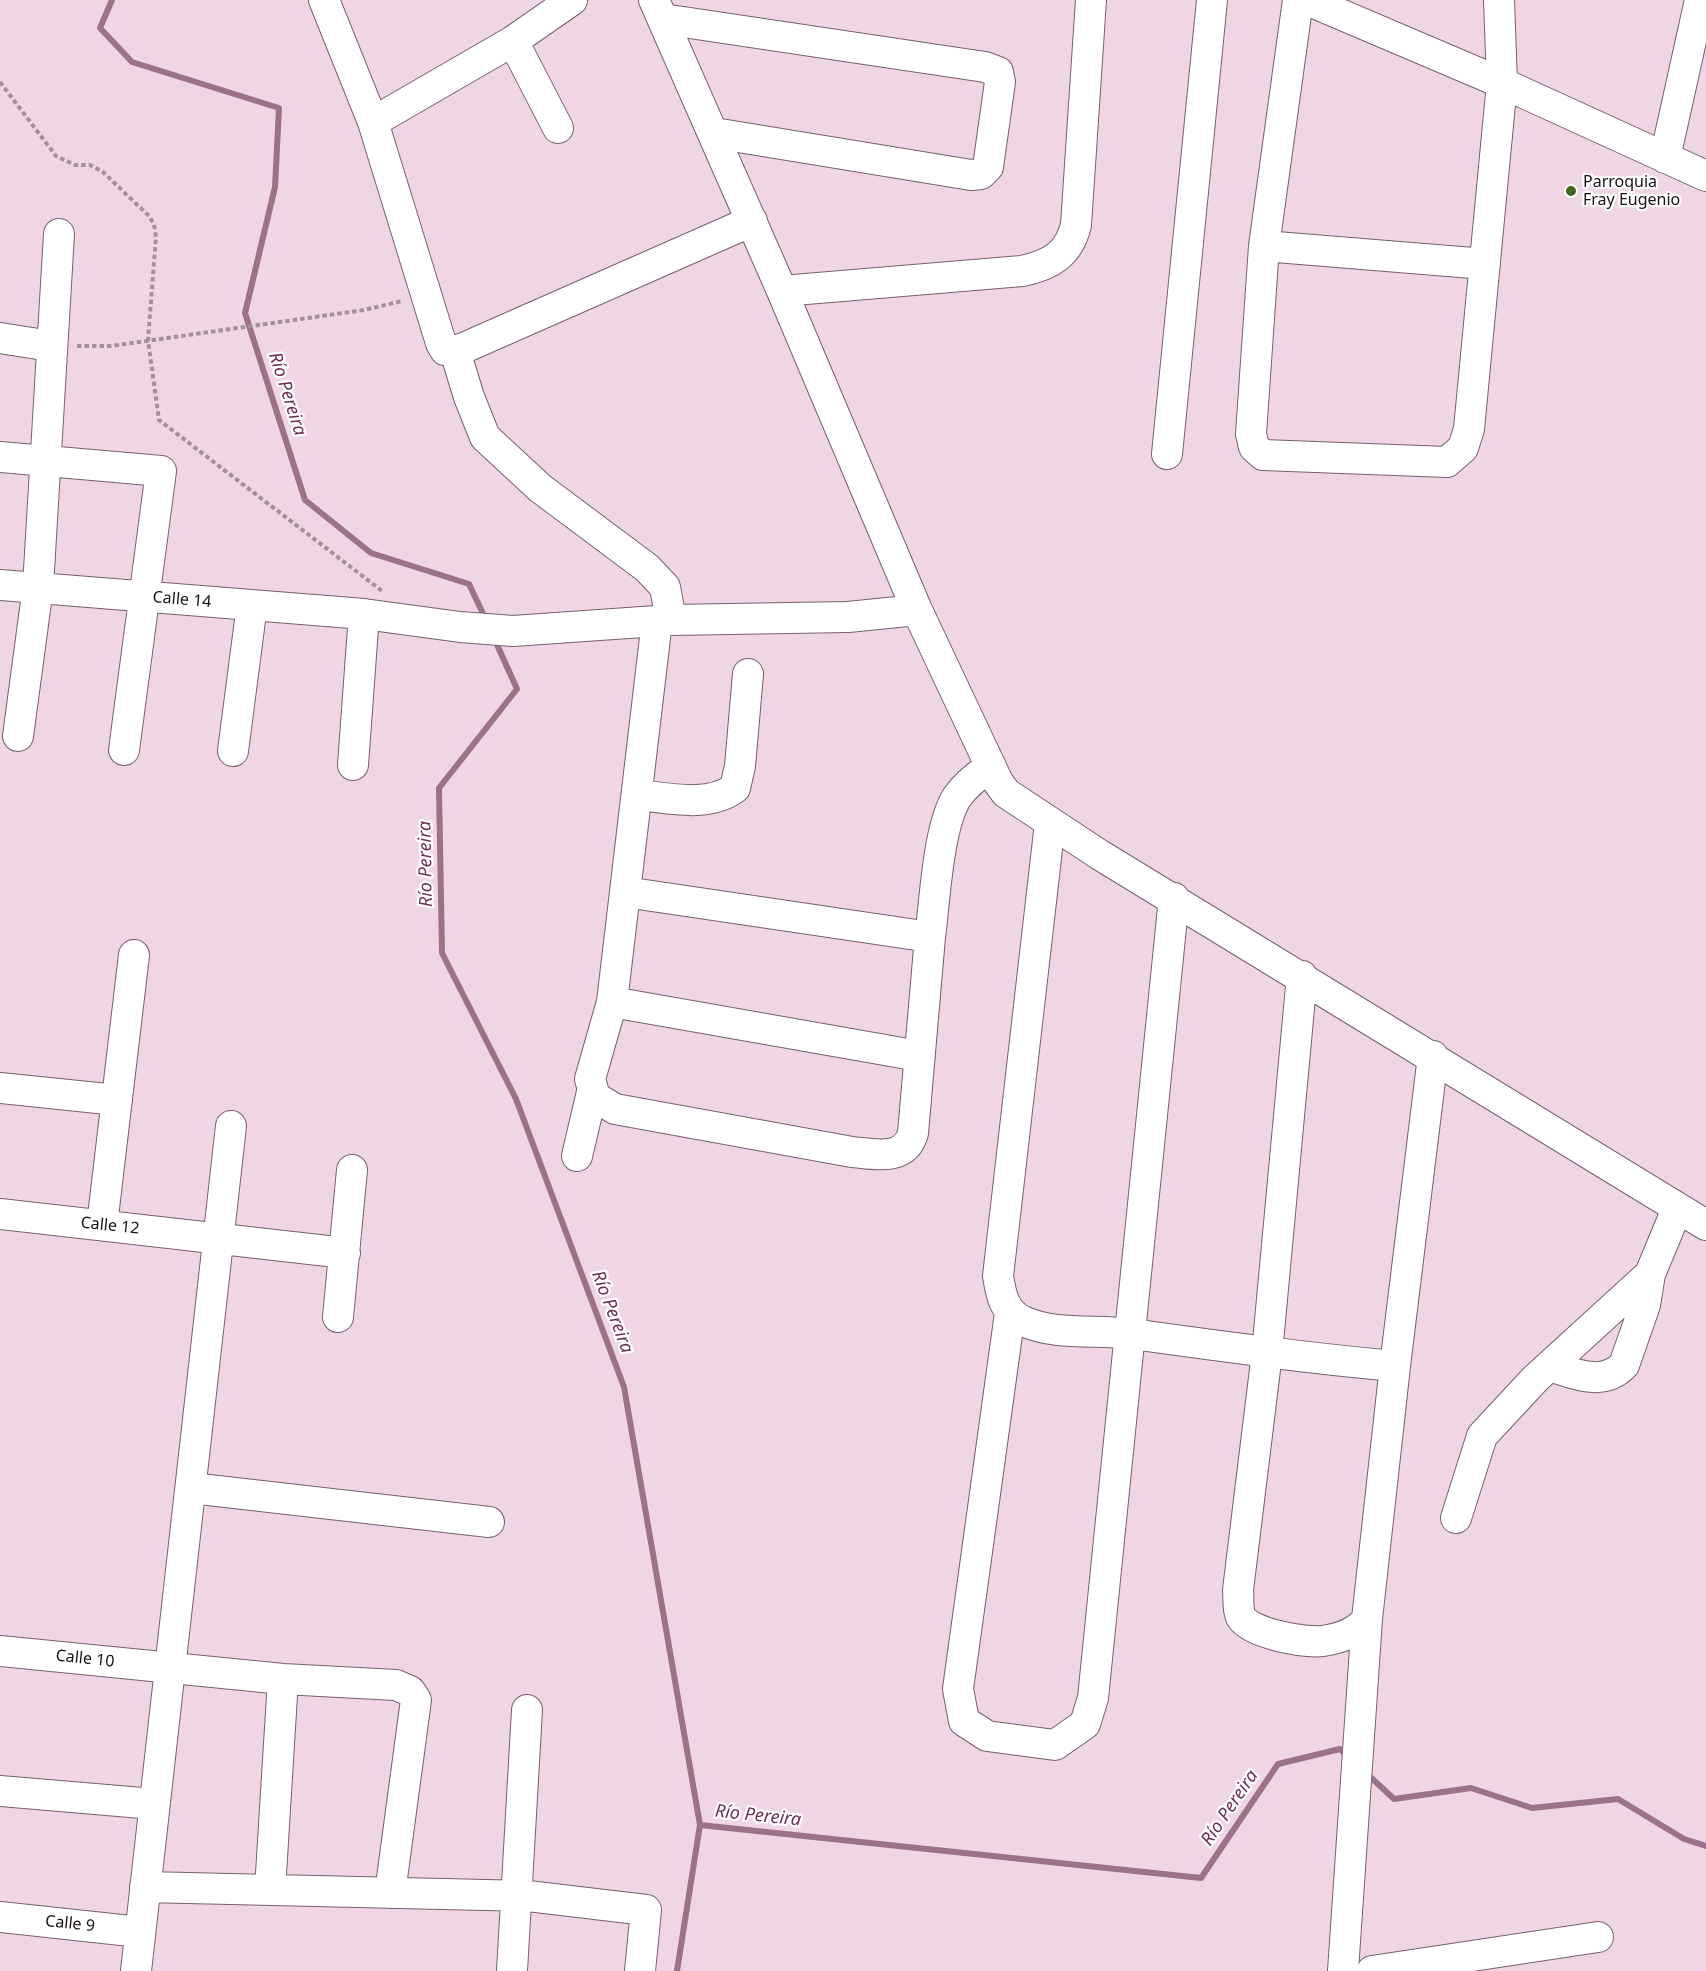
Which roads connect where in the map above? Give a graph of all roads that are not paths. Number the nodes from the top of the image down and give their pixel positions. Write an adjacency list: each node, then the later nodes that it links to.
1 (324, 0): 12 (street)
2 (572, 0): 10 (street)
3 (1091, 0): 21 (street)
4 (1212, 0): 25 (street)
5 (1298, 0): 19 (street)
6 (1308, 0): 11 (street)
7 (1499, 0): 11 (street)
8 (1700, 0): 15 (street)
9 (659, 10): 14 (street); 14 (street)
10 (513, 41): 12 (street); 13 (street)
11 (1502, 83): 15 (street); 20 (street)
12 (373, 122): 24 (street)
13 (558, 128)
14 (714, 133): 17 (street)
15 (1665, 158): 16 (street)
16 (1706, 176)
17 (752, 221): 21 (street); 24 (street)
18 (59, 234): 23 (street)
19 (1264, 246): 20 (street); 20 (street)
20 (1485, 264)
21 (782, 291): 32 (street)
22 (0, 339): 23 (street)
23 (51, 346): 27 (street)
24 (455, 351): 34 (street)
25 (1167, 454)
26 (0, 457): 27 (street)
27 (45, 461): 29 (street); 30 (street)
28 (0, 585): 29 (street, Calle 14)
29 (38, 587): 30 (street, Calle 14); 36 (street)
30 (146, 597): 31 (street, Calle 14); 37 (street)
31 (252, 605): 33 (street, Calle 14); 38 (street)
32 (917, 610): 34 (street, Calle 14); 40 (street)
33 (364, 614): 34 (street, Calle 14); 39 (street)
34 (664, 621): 41 (street)
35 (748, 674): 41 (street)
36 (18, 736)
37 (124, 750)
38 (233, 751)
39 (353, 765)
40 (991, 766): 42 (street); 45 (street)
41 (638, 795): 43 (street)
42 (1050, 823): 44 (street); 64 (street)
43 (625, 891): 45 (street); 48 (street)
44 (1174, 898): 47 (street); 66 (street)
45 (930, 937): 49 (street)
46 (134, 955): 53 (street)
47 (1302, 976): 50 (street); 67 (street)
48 (612, 1002): 49 (street); 52 (street)
49 (919, 1056): 52 (street)
50 (1432, 1056): 57 (street); 68 (street)
51 (0, 1088): 53 (street)
52 (592, 1092): 55 (street)
53 (117, 1100): 59 (street)
54 (231, 1126): 61 (street)
55 (577, 1156)
56 (352, 1170): 62 (street)
57 (1677, 1209): 60 (street); 63 (street)
58 (0, 1214): 59 (street, Calle 12)
59 (102, 1225): 61 (street, Calle 12)
60 (1706, 1225)
61 (220, 1238): 62 (street, Calle 12); 70 (street)
62 (345, 1252): 65 (street)
63 (1650, 1274): 69 (street); 69 (street)
64 (1010, 1313): 66 (street); 66 (street)
65 (338, 1317)
66 (1130, 1334): 67 (street)
67 (1267, 1353): 68 (street); 73 (street)
68 (1395, 1366): 73 (street)
69 (1550, 1366): 71 (street)
70 (191, 1488): 72 (street); 75 (street)
71 (1456, 1518)
72 (489, 1522)
73 (1367, 1619): 90 (street)
74 (0, 1651): 75 (street, Calle 10)
75 (169, 1667): 76 (street, Calle 10); 79 (street)
76 (283, 1679): 81 (street); 82 (street, Calle 10)
77 (527, 1710): 83 (street)
78 (0, 1791): 79 (street)
79 (154, 1804): 80 (street)
80 (146, 1887): 81 (street); 85 (street)
81 (270, 1890): 82 (street)
82 (390, 1893): 83 (street)
83 (517, 1896): 88 (street); 89 (street)
84 (0, 1917): 85 (street, Calle 9)
85 (141, 1932): 87 (street)
86 (1598, 1937): 91 (street)
87 (136, 1971)
88 (512, 1971)
89 (640, 1971)
90 (1343, 1971)
91 (1372, 1971)

